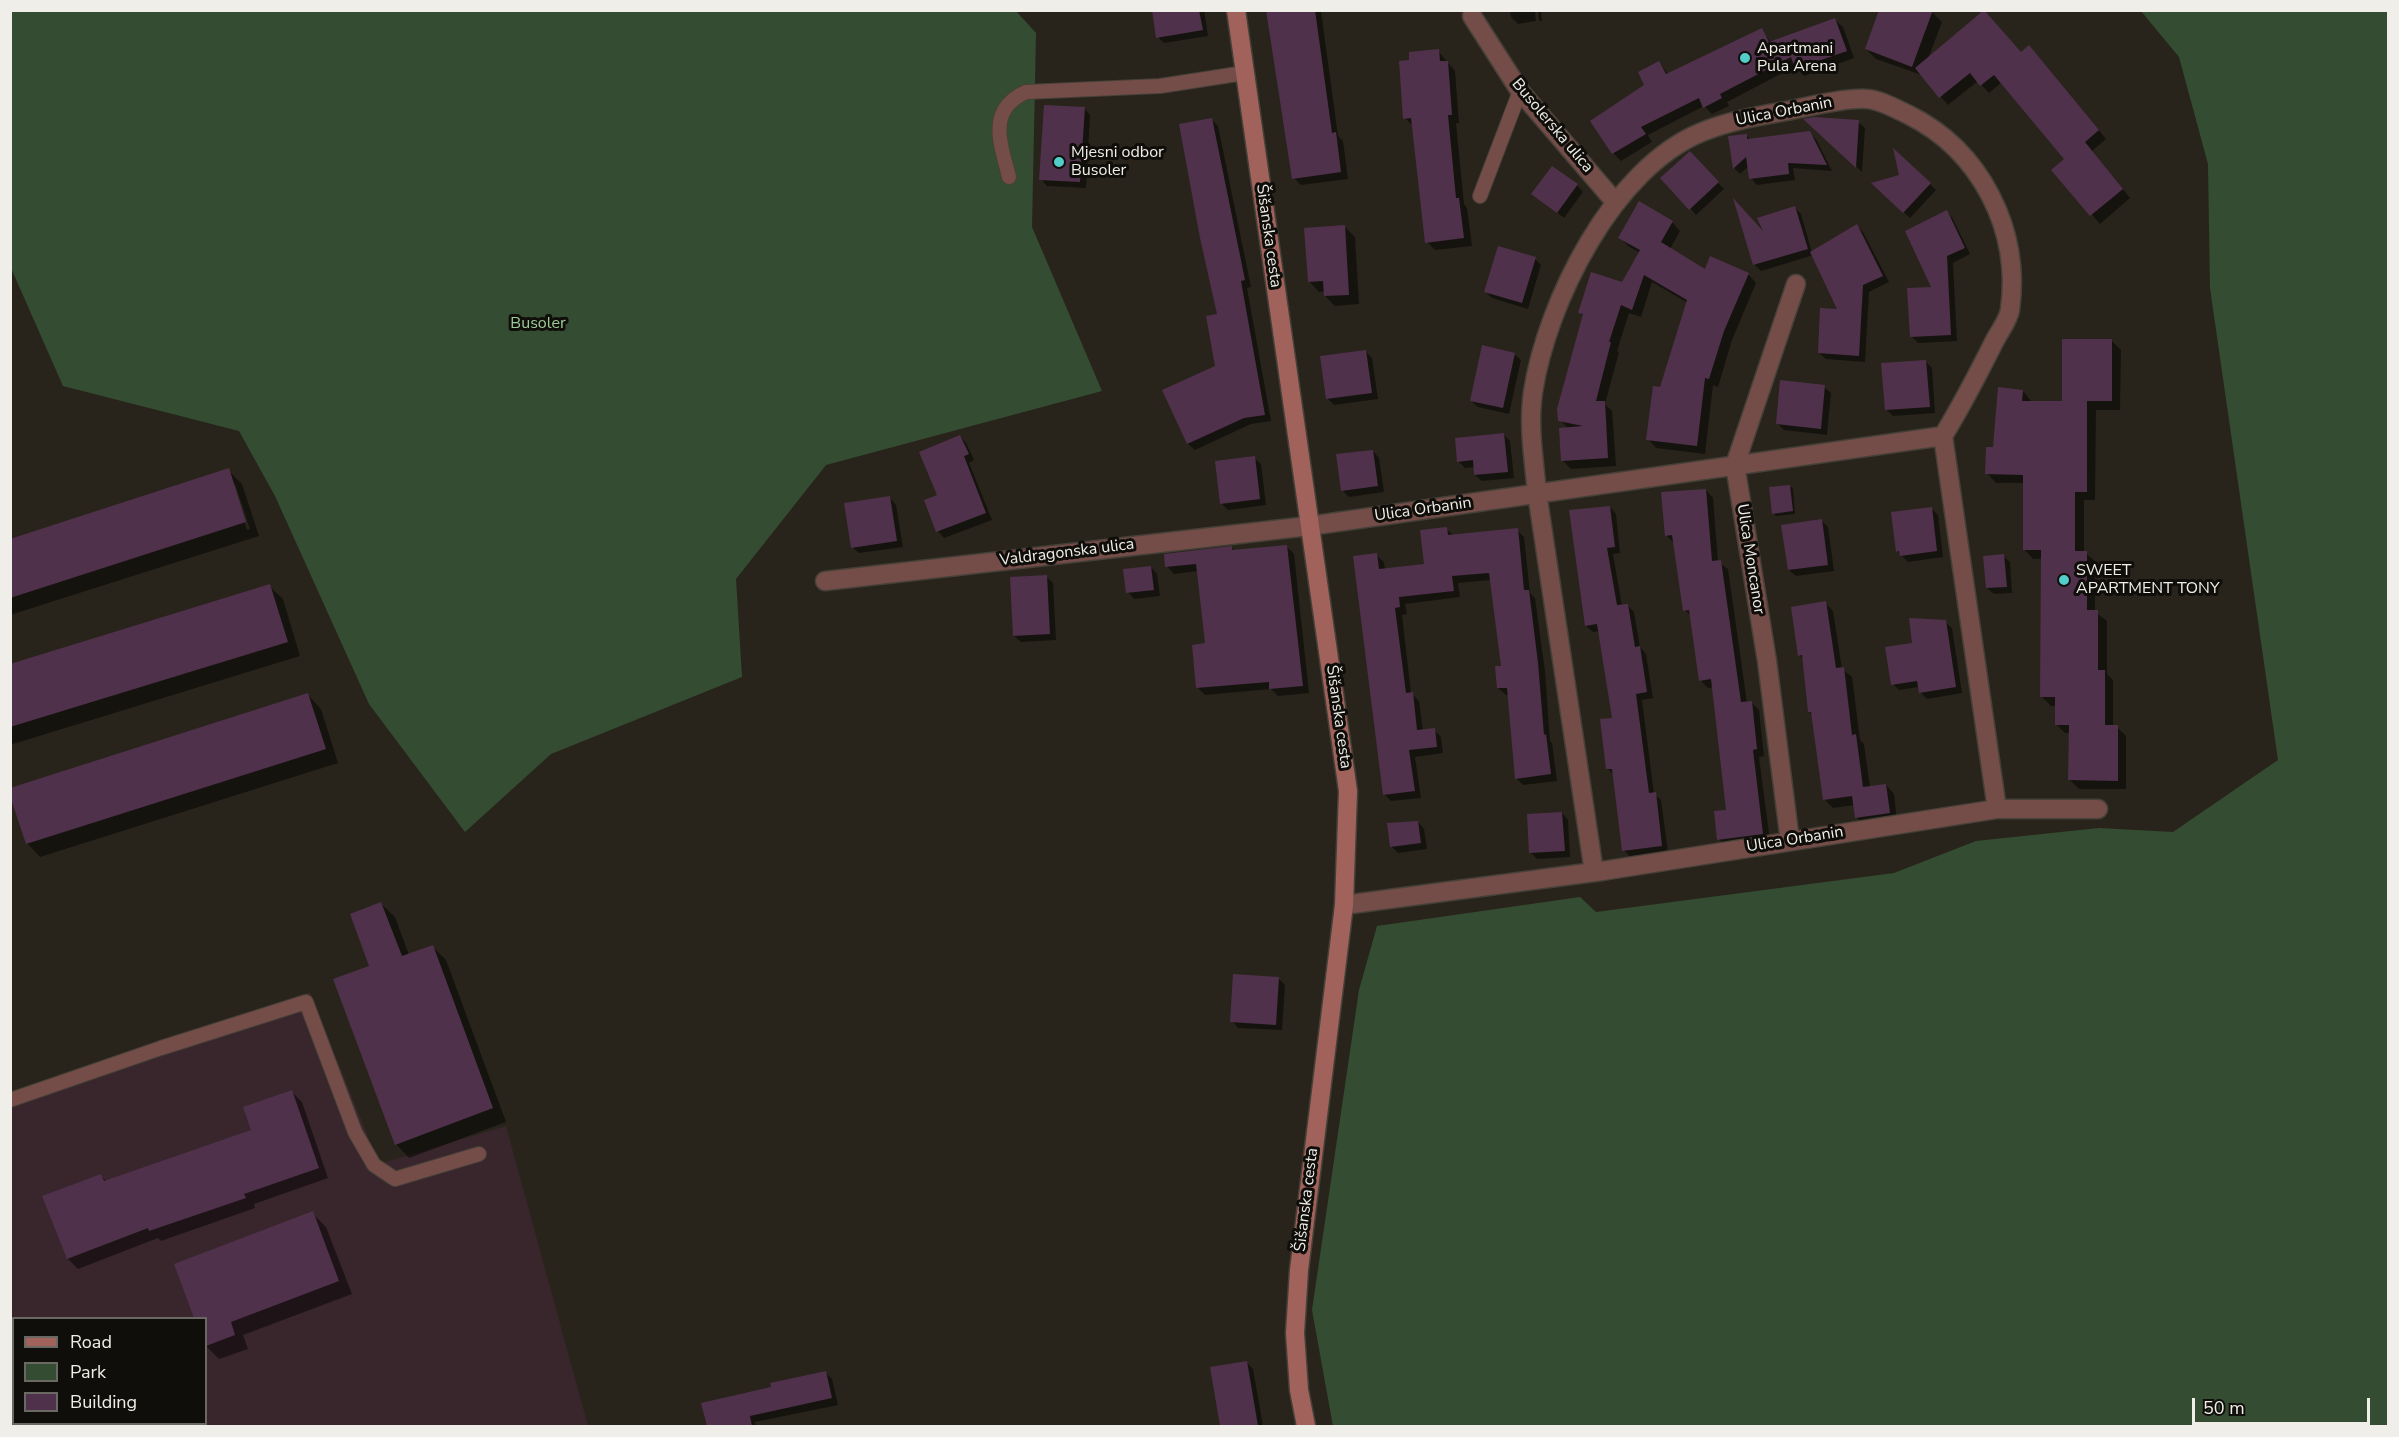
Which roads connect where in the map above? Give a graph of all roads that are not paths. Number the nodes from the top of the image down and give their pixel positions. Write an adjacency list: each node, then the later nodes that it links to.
1 (1236, 10): 3 (main road, Šišanska cesta)
2 (1472, 16): 4 (street, Busolerska ulica)
3 (1244, 73): 5 (lane); 12 (main road, Šišanska cesta)
4 (1520, 92): 6 (lane); 7 (street, Busolerska ulica)
5 (1009, 177)
6 (1480, 196)
7 (1616, 203): 9 (street, Ulica Orbanin); 11 (street, Ulica Orbanin)
8 (1796, 284): 10 (street, Ulica Moncanor)
9 (1943, 436): 10 (street, Ulica Orbanin); 14 (street)
10 (1735, 465): 11 (street, Ulica Orbanin); 16 (street, Ulica Moncanor)
11 (1537, 494): 12 (street, Ulica Orbanin); 17 (street, Ulica Orbanin)
12 (1309, 526): 13 (street, Valdragonska ulica); 18 (main road, Šišanska cesta)
13 (825, 581)
14 (1997, 809): 15 (street, Ulica Orbanin); 16 (street, Ulica Orbanin)
15 (2098, 809)
16 (1790, 841): 17 (street, Ulica Orbanin)
17 (1594, 872): 18 (street, Ulica Orbanin)
18 (1344, 905): 21 (main road, Šišanska cesta)
19 (10, 1100): 20 (lane)
20 (479, 1154)
21 (1306, 1426)

